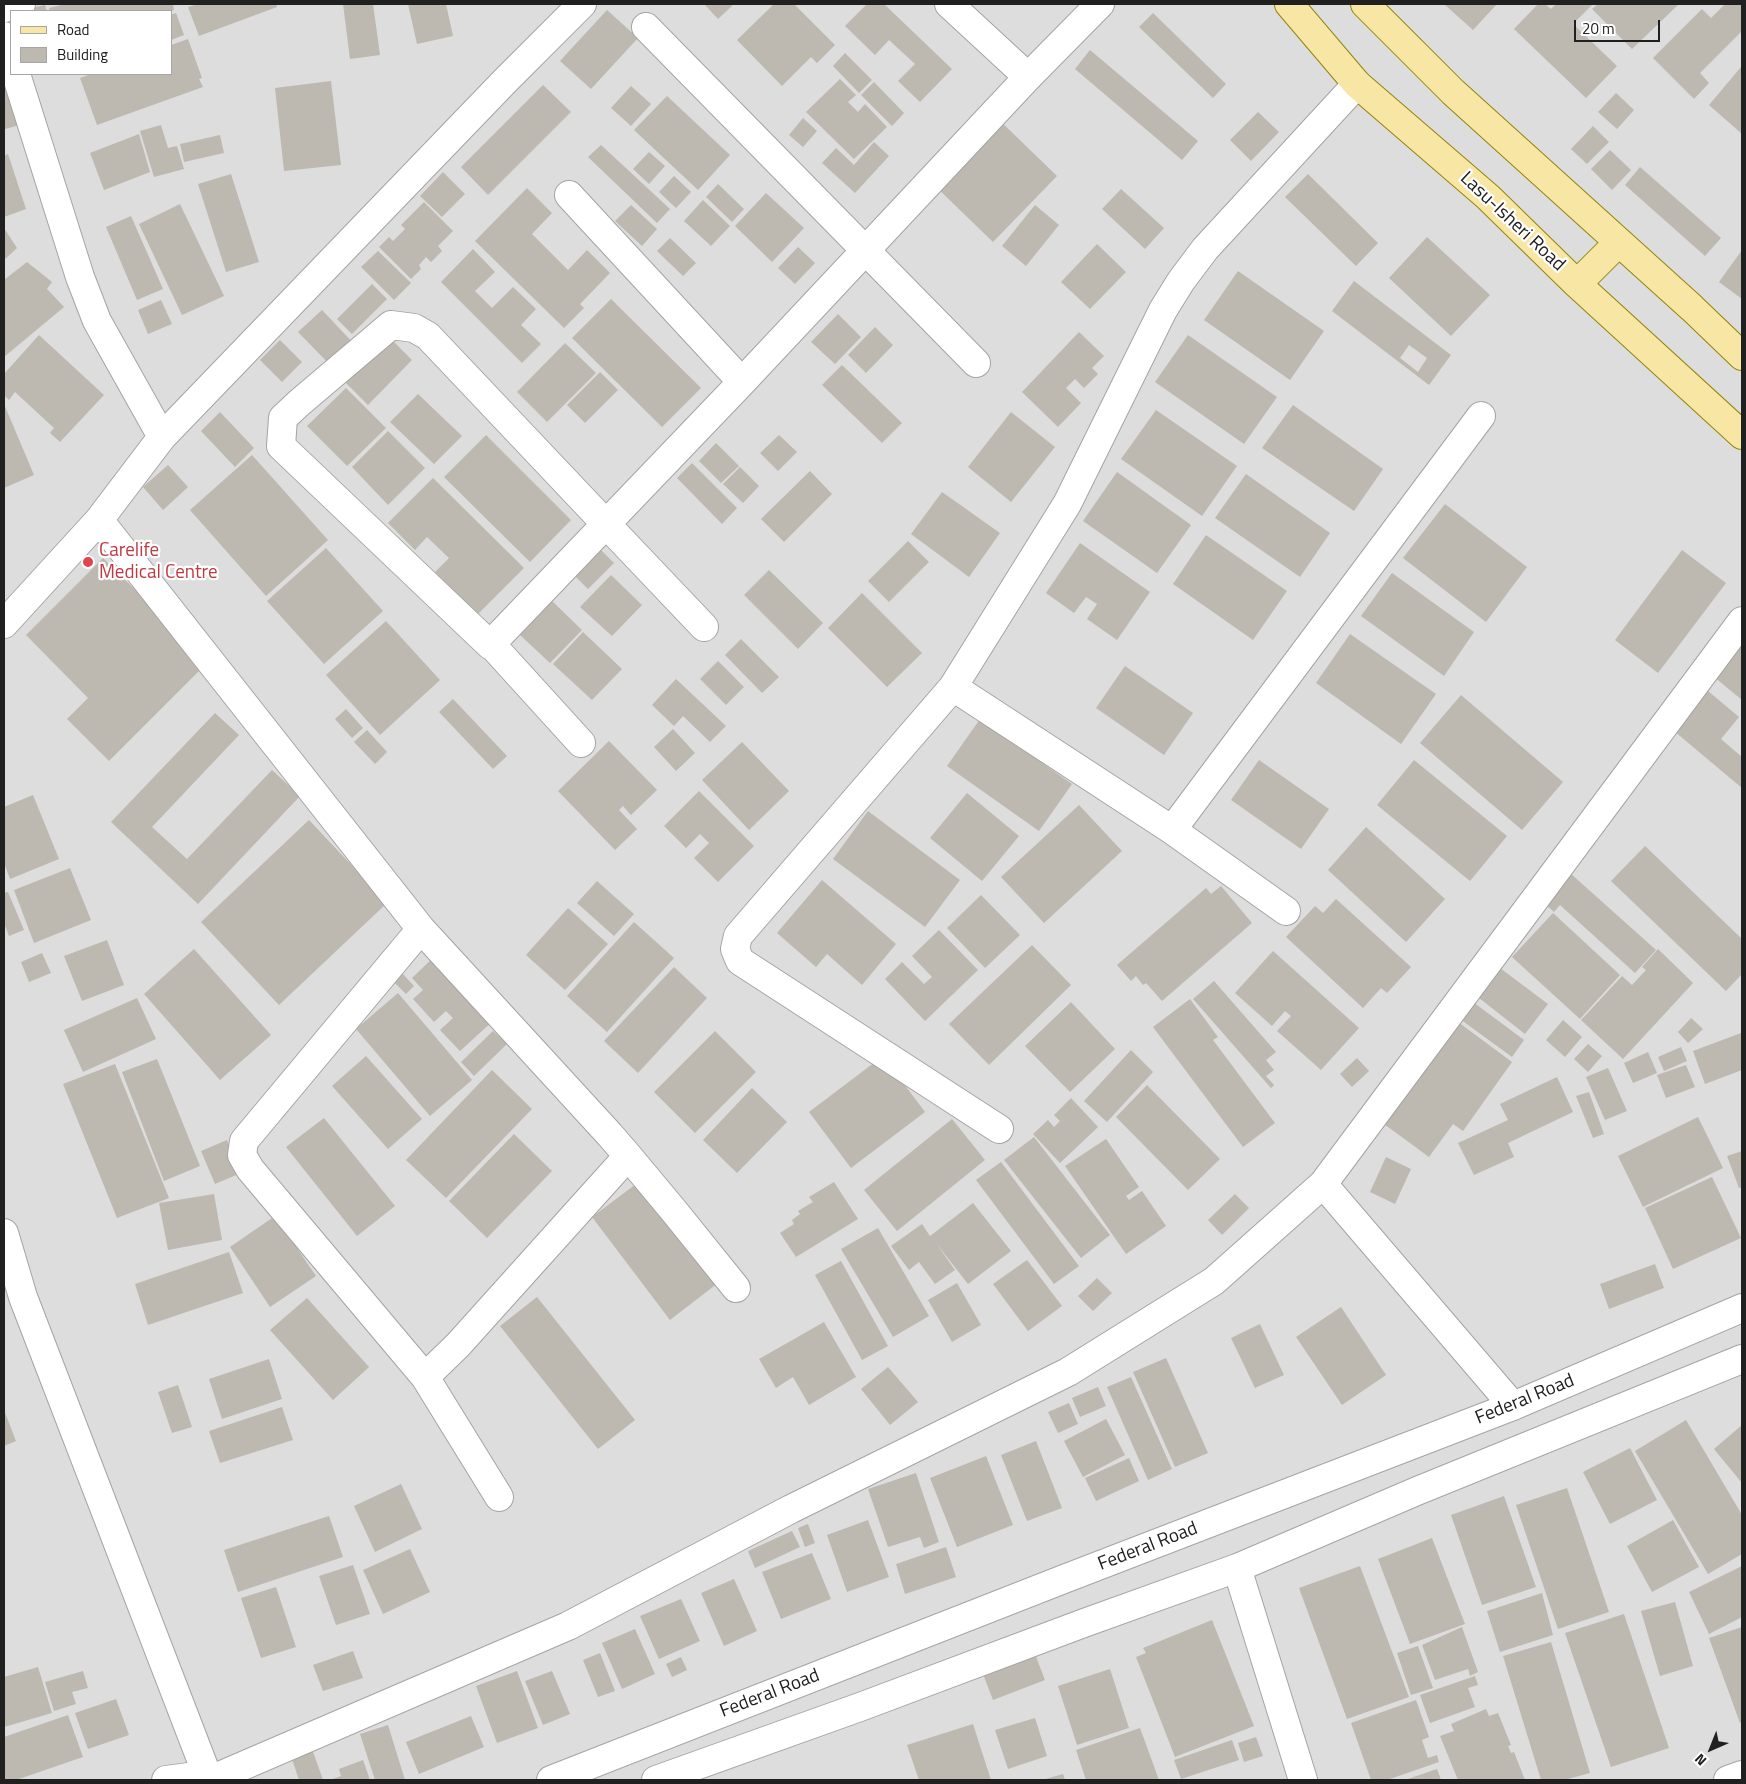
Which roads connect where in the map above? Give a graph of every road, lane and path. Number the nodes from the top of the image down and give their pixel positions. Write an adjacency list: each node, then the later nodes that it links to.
1 (21, 4): 7 (street)
2 (582, 4): 23 (street)
3 (949, 4): 12 (street)
4 (1100, 4): 12 (street)
5 (1289, 4): 13 (main road, Lasu-Isheri Road)
6 (1365, 4): 15 (main road)
7 (4, 8)
8 (646, 27): 16 (street)
9 (4, 36): 10 (street)
10 (10, 57)
11 (16, 75): 23 (street)
12 (1028, 77): 16 (street)
13 (1357, 84): 17 (main road, Lasu-Isheri Road); 30 (street)
14 (569, 195): 20 (street)
15 (1619, 242): 17 (main road); 18 (main road)
16 (866, 251): 19 (street); 20 (street)
17 (1577, 284): 22 (main road, Lasu-Isheri Road)
18 (1742, 356)
19 (976, 363)
20 (742, 382): 25 (street)
21 (1481, 416): 32 (street)
22 (1742, 435)
23 (162, 437): 24 (street)
24 (100, 520): 27 (street); 34 (street)
25 (606, 524): 28 (street); 29 (street); 29 (street)
26 (1742, 621): 37 (street)
27 (4, 624)
28 (704, 627)
29 (491, 644): 31 (street)
30 (953, 687): 32 (street); 35 (street)
31 (582, 743)
32 (1172, 830): 33 (street)
33 (1286, 911)
34 (421, 929): 36 (street); 42 (street)
35 (999, 1129)
36 (629, 1157): 39 (street); 42 (street)
37 (1323, 1184): 43 (street); 48 (street)
38 (4, 1233): 48 (street)
39 (736, 1288)
40 (1742, 1308): 43 (street, Federal Road)
41 (1742, 1359): 45 (street)
42 (425, 1377): 44 (street)
43 (1513, 1406): 49 (street, Federal Road)
44 (499, 1496)
45 (1237, 1568): 50 (street); 51 (street)
46 (1742, 1775): 52 (street)
47 (166, 1780): 48 (street)
48 (208, 1780)
49 (551, 1780)
50 (656, 1780)
51 (1303, 1780)
52 (1728, 1780)

